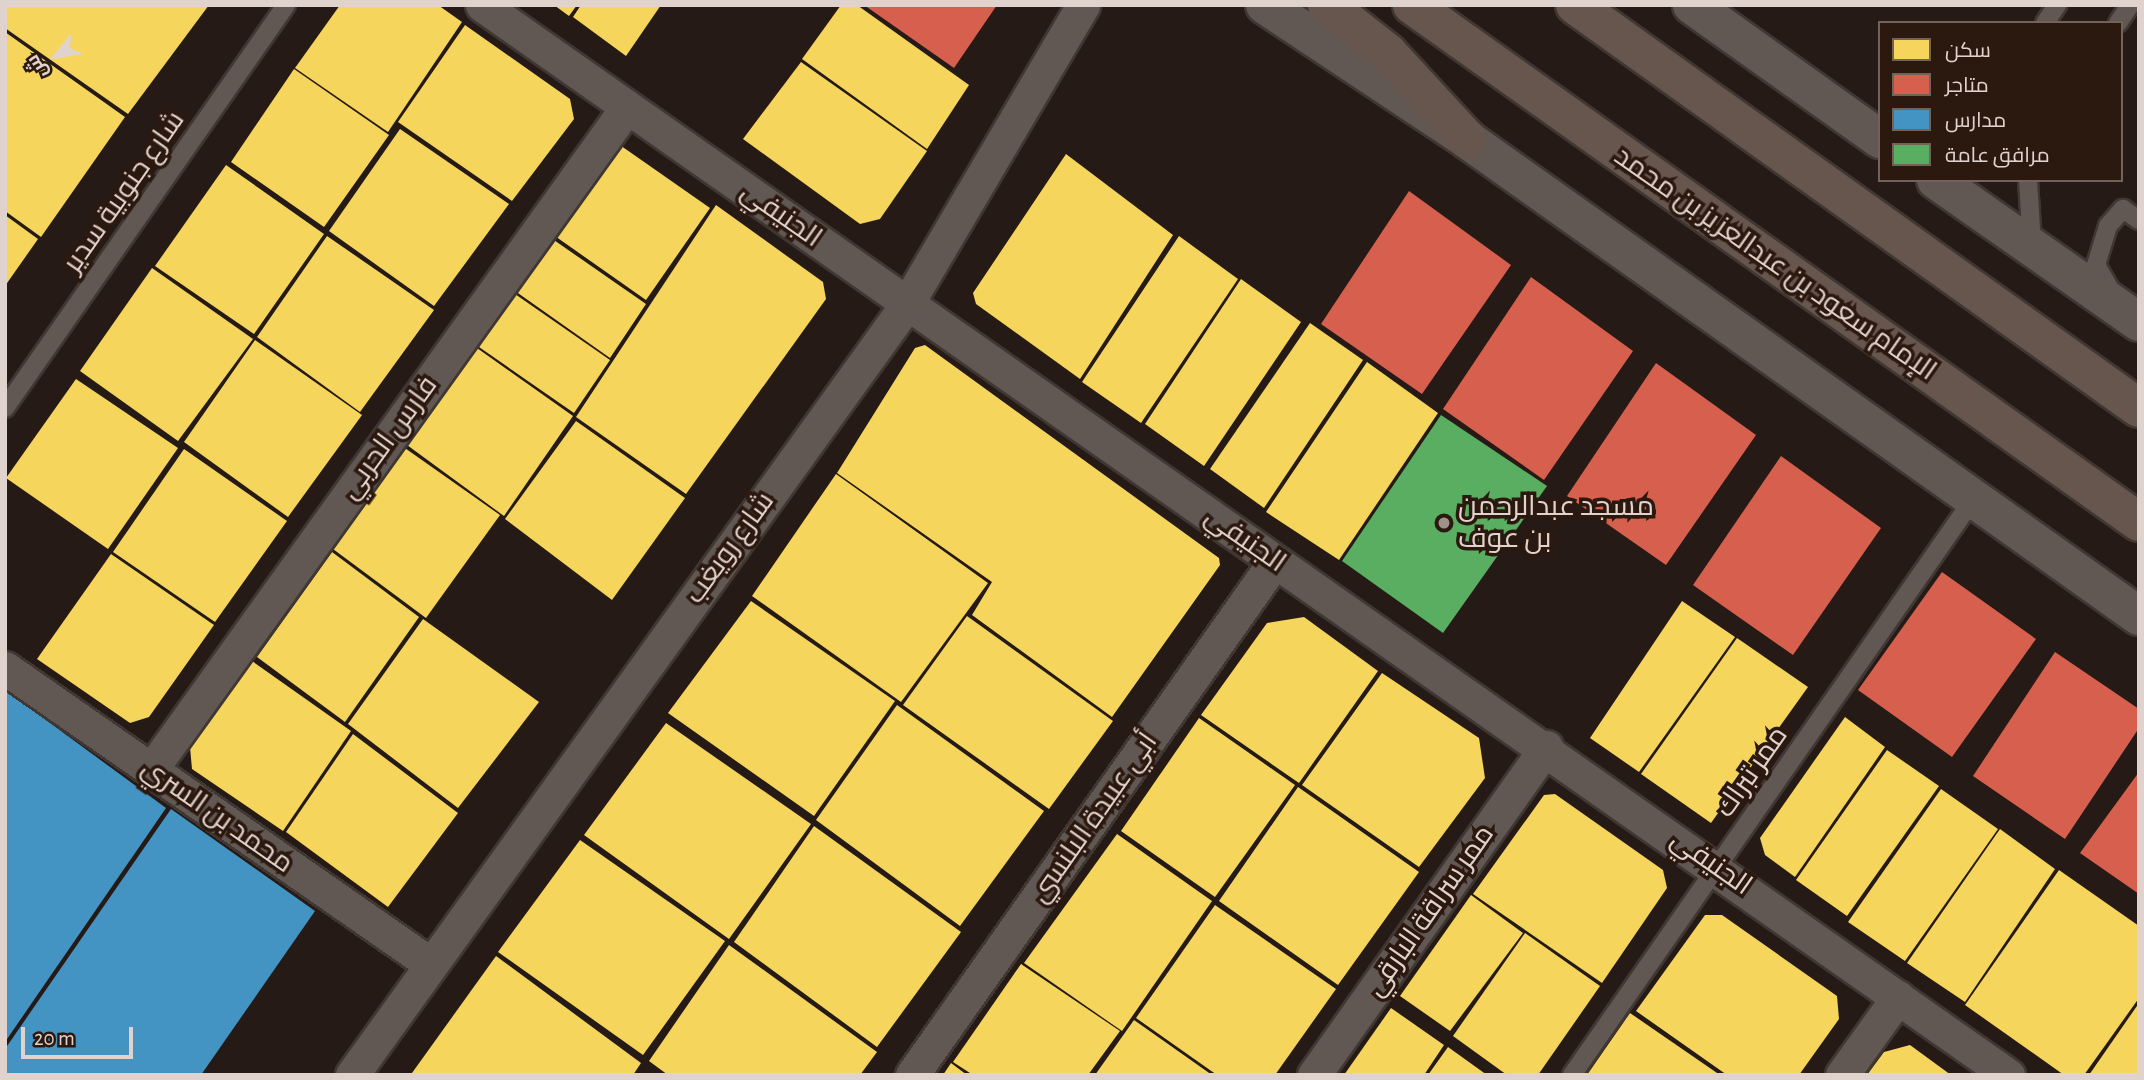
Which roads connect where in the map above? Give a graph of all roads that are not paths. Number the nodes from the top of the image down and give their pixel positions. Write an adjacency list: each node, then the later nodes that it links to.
1 (286, 5): 22 (lane, شارع جنوبية سدير)
2 (482, 5): 13 (street, الجنيفي)
3 (1083, 5): 20 (street, شارع رويغب)
4 (1265, 5): 15 (street)
5 (1327, 5): 15 (main road)
6 (1412, 5): 25 (main road, الإمام سعود بن عبدالعزيز بن محمد)
7 (1575, 5): 23 (main road)
8 (1692, 5): 14 (street)
9 (2057, 5): 11 (lane)
10 (2130, 5): 12 (lane)
11 (2046, 21)
12 (2119, 21)
13 (627, 107): 20 (street, الجنيفي); 30 (street, فارس الحربي)
14 (1878, 136)
15 (1468, 140): 24 (street)
16 (1939, 182): 19 (street)
17 (2028, 182): 19 (lane)
18 (2139, 220): 21 (lane)
19 (2032, 249): 21 (street)
20 (907, 304): 26 (street, الجنيفي); 32 (street, شارع رويغب)
21 (2130, 316)
22 (5, 408)
23 (2139, 408)
24 (1974, 498): 27 (street); 31 (lane, ممر تبراك)
25 (2139, 522)
26 (1275, 561): 29 (street, الجنيفي); 35 (street, أبي عبيدة البلنسي)
27 (2139, 616)
28 (5, 668): 30 (street, محمد بن السري)
29 (1546, 747): 31 (street, الجنيفي); 36 (street, ممر سراقة البارقي)
30 (151, 770): 32 (street, محمد بن السري)
31 (1718, 867): 33 (street, الجنيفي); 37 (lane, ممر تبراك)
32 (429, 963): 34 (street, شارع رويغب)
33 (1898, 997): 38 (street); 39 (street, الجنيفي)
34 (352, 1075)
35 (912, 1075)
36 (1314, 1075)
37 (1572, 1075)
38 (1842, 1075)
39 (2008, 1075)

